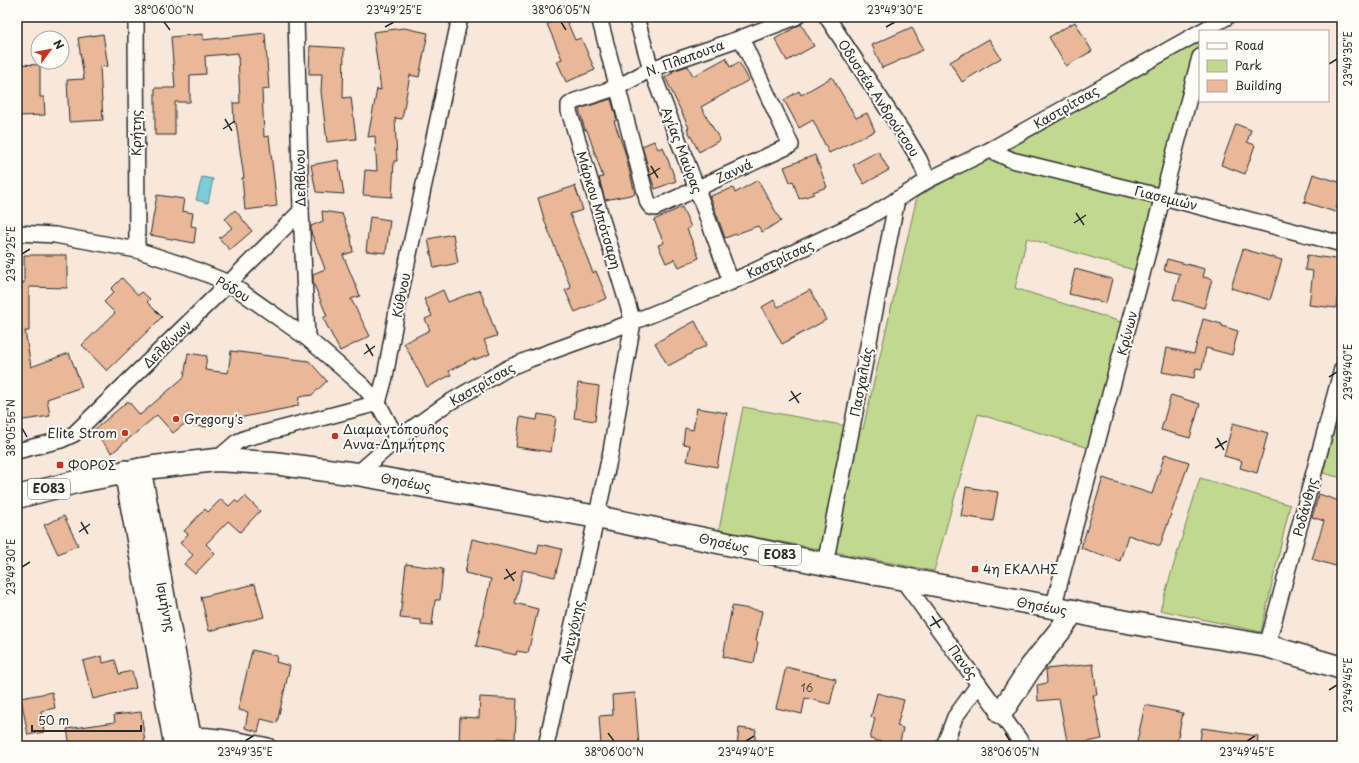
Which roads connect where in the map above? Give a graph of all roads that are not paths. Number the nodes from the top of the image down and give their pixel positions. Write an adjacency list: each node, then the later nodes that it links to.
1 (136, 17): 24 (street, Κρήτης)
2 (296, 17): 21 (street, Δελβίνου)
3 (460, 17): 30 (street, Κύθνου)
4 (599, 17): 14 (street)
5 (636, 17): 13 (street, Αγίας Μαύρας)
6 (796, 17): 11 (street, Ν. Πλαπουτα)
7 (827, 17): 17 (street, Οδυσσέα Ανδρούτσου)
8 (1227, 17): 9 (street, Καστρίτσας)
9 (1205, 28)
10 (1199, 31): 16 (street, Καστρίτσας)
11 (741, 38): 13 (street, Ν. Πλαπουτα); 18 (street, Ζαννά)
12 (1199, 61): 19 (street, Κρίνων)
13 (651, 69): 14 (street, Ν. Πλαπουτα); 18 (street, Αγίας Μαύρας)
14 (618, 87): 15 (street, Ν. Πλαπουτα); 18 (street, Ζαννά)
15 (574, 101): 27 (street, Μάρκου Μπότσαρη)
16 (990, 150): 17 (street, Καστρίτσας); 19 (street, Γιασεμιών)
17 (928, 180): 20 (street, Καστρίτσας)
18 (697, 189): 25 (street, Αγίας Μαύρας)
19 (1163, 197): 23 (street, Γιασεμιών); 40 (street, Κρίνων)
20 (897, 199): 25 (street, Καστρίτσας); 38 (street, Πασχαλιάς)
21 (301, 211): 26 (street, Δελβίνων); 28 (street, Δελβίνου)
22 (17, 233): 24 (street, Ρόδου)
23 (1342, 244)
24 (137, 250): 26 (street, Ρόδου)
25 (731, 282): 27 (street, Καστρίτσας)
26 (229, 283): 28 (street, Ρόδου); 32 (street, Δελβίνων)
27 (633, 322): 31 (street, Καστρίτσας); 37 (street, Αντιγόνης)
28 (307, 338): 30 (street, Ρόδου)
29 (1342, 369): 41 (street, Ροδάνθης)
30 (378, 403): 31 (street, Ρόδου); 33 (street)
31 (397, 439): 35 (street, Καστρίτσας)
32 (17, 452)
33 (216, 460): 34 (main road, Θησέως / ΕΟ83); 35 (main road, Θησέως / ΕΟ83)
34 (133, 470): 36 (main road, ΕΟ83); 45 (street, Ισμήνης)
35 (357, 474): 37 (main road, Θησέως / ΕΟ83)
36 (17, 497)
37 (597, 517): 38 (main road, Θησέως / ΕΟ83); 47 (street, Αντιγόνης)
38 (825, 564): 39 (main road, Θησέως / ΕΟ83)
39 (902, 579): 40 (main road, Θησέως / ΕΟ83); 43 (street, Πανός)
40 (1063, 610): 41 (main road, Θησέως / ΕΟ83); 44 (main road)
41 (1267, 646): 42 (main road, Θησέως / ΕΟ83)
42 (1342, 668)
43 (979, 684): 44 (street, Πανός); 48 (street)
44 (1001, 713): 49 (street, Πανός)
45 (182, 741): 46 (street)
46 (268, 746)
47 (546, 746)
48 (944, 746)
49 (1024, 746)

